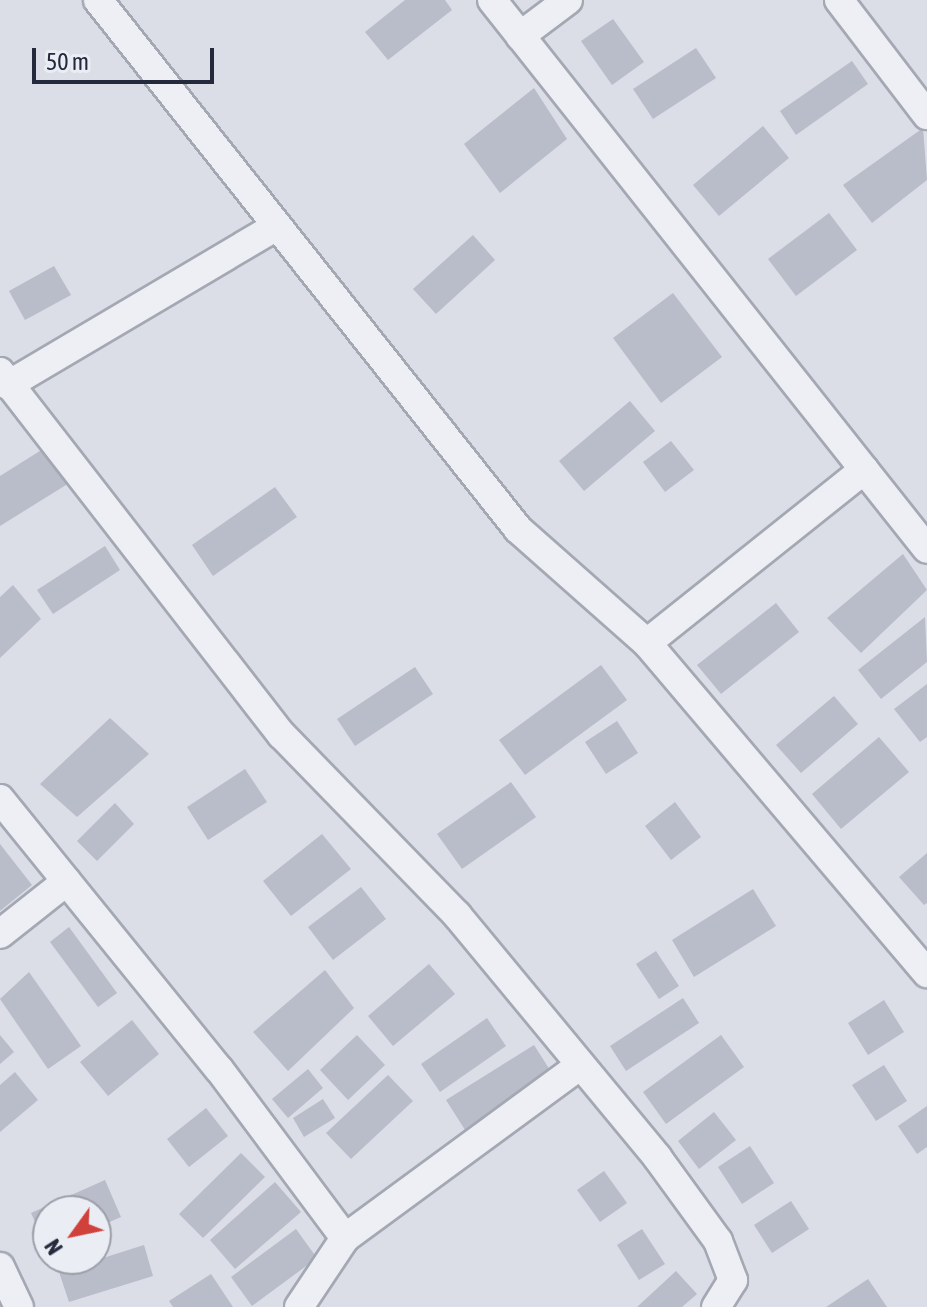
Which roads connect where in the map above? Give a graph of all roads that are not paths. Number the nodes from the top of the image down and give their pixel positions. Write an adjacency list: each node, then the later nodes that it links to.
1 (98, 0): 7 (street)
2 (492, 0): 5 (street)
3 (568, 0): 5 (street)
4 (839, 0): 6 (street)
5 (520, 36): 9 (street)
6 (927, 115)
7 (274, 228): 8 (street); 11 (street)
8 (4, 378): 16 (street)
9 (864, 470): 10 (street); 11 (street)
10 (927, 549)
11 (647, 643): 15 (street)
12 (0, 799): 13 (street)
13 (67, 881): 14 (street); 17 (street)
14 (0, 934)
15 (927, 973)
16 (578, 1067): 17 (street); 21 (street)
17 (345, 1238): 20 (street)
18 (0, 1267): 19 (street)
19 (19, 1307)
20 (299, 1307)
21 (716, 1307)

